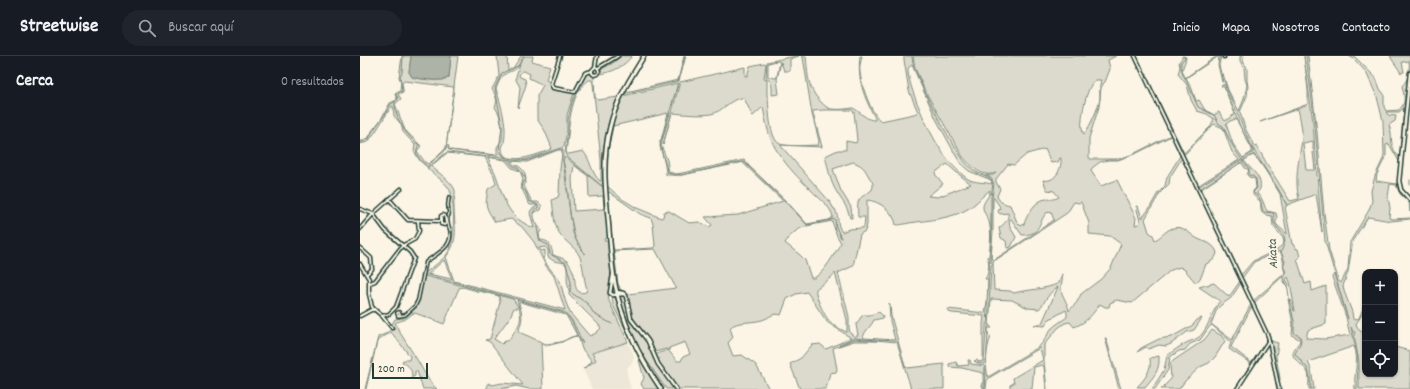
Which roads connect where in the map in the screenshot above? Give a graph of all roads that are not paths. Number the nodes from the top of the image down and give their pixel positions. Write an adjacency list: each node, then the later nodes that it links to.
1 (560, 56): 7 (street)
2 (598, 56): 6 (street)
3 (618, 56): 6 (street)
4 (644, 56): 21 (main road)
5 (1135, 56): 30 (street)
6 (597, 68): 7 (street); 7 (street)
7 (592, 71)
8 (1410, 73): 12 (street)
9 (401, 189): 11 (street)
10 (449, 197): 26 (street)
11 (389, 199): 14 (street); 15 (street)
12 (1410, 200)
13 (360, 210): 14 (street)
14 (373, 214): 17 (street); 18 (street)
15 (418, 221): 16 (street); 18 (street)
16 (440, 221): 16 (street)
17 (360, 229)
18 (402, 246): 23 (street); 28 (street)
19 (360, 248): 22 (street)
20 (360, 264): 22 (street)
21 (613, 271): 24 (main road); 24 (street)
22 (367, 274): 23 (street)
23 (370, 283): 25 (street)
24 (620, 294): 31 (main road); 32 (street)
25 (373, 309): 27 (street); 28 (street)
26 (400, 315)
27 (360, 316)
28 (382, 316): 29 (street)
29 (392, 328)
30 (1269, 340): 33 (street); 34 (street)
31 (661, 389)
32 (676, 389)
33 (1237, 389)
34 (1279, 389)

